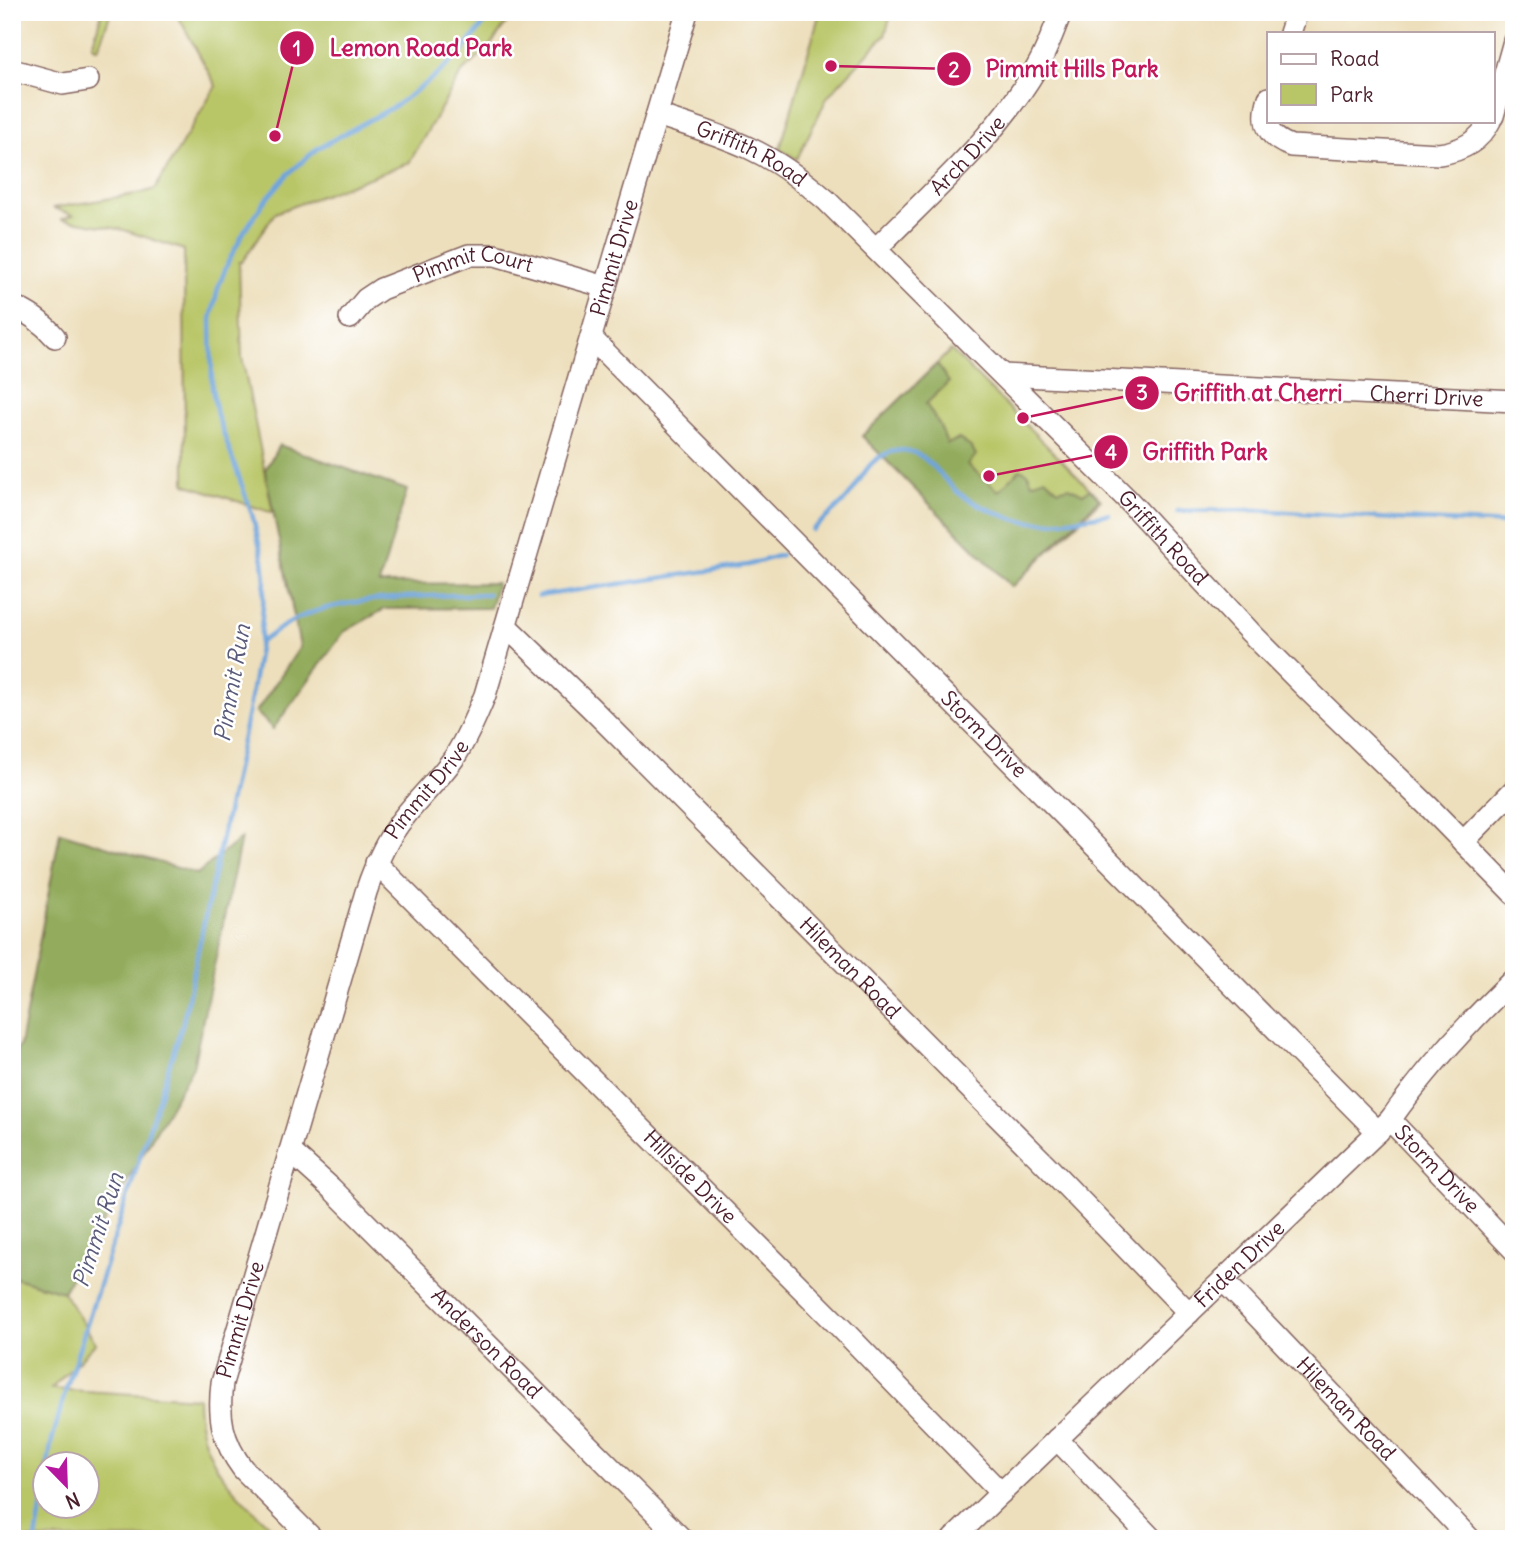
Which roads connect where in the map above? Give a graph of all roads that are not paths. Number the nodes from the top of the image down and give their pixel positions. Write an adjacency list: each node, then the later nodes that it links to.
1 (687, 12): 9 (street, Pimmit Drive)
2 (1061, 12): 12 (street, Arch Drive)
3 (1297, 12): 4 (street)
4 (1290, 32)
5 (1514, 41): 10 (street)
6 (12, 69): 7 (street)
7 (88, 80)
8 (1267, 104): 11 (street)
9 (657, 115): 12 (street, Griffith Road); 13 (street, Pimmit Drive)
10 (1498, 117)
11 (1493, 122)
12 (876, 249): 18 (street, Griffith Road)
13 (606, 287): 15 (street, Pimmit Court); 17 (street, Pimmit Drive)
14 (12, 306): 16 (street)
15 (350, 318)
16 (55, 337)
17 (591, 338): 20 (street, Pimmit Drive); 26 (street, Storm Drive)
18 (1003, 375): 19 (street, Cherri Drive); 22 (street, Griffith Road)
19 (1514, 401)
20 (506, 626): 23 (street, Pimmit Drive); 30 (street, Hileman Road)
21 (1514, 790): 22 (street)
22 (1463, 842): 24 (street, Griffith Road)
23 (376, 863): 27 (street, Pimmit Drive); 32 (street, Hillside Drive)
24 (1514, 894)
25 (1514, 979): 26 (street, Friden Drive)
26 (1384, 1126): 28 (street, Storm Drive); 29 (street, Friden Drive)
27 (290, 1151): 33 (street, Pimmit Drive); 34 (street, Anderson Road)
28 (1514, 1250)
29 (1223, 1280): 30 (street, Friden Drive); 37 (street, Hileman Road)
30 (1189, 1313): 31 (street, Friden Drive)
31 (1057, 1439): 32 (street, Friden Drive); 36 (street)
32 (1001, 1493): 35 (street, Friden Drive)
33 (313, 1539)
34 (682, 1539)
35 (953, 1539)
36 (1152, 1539)
37 (1470, 1539)

